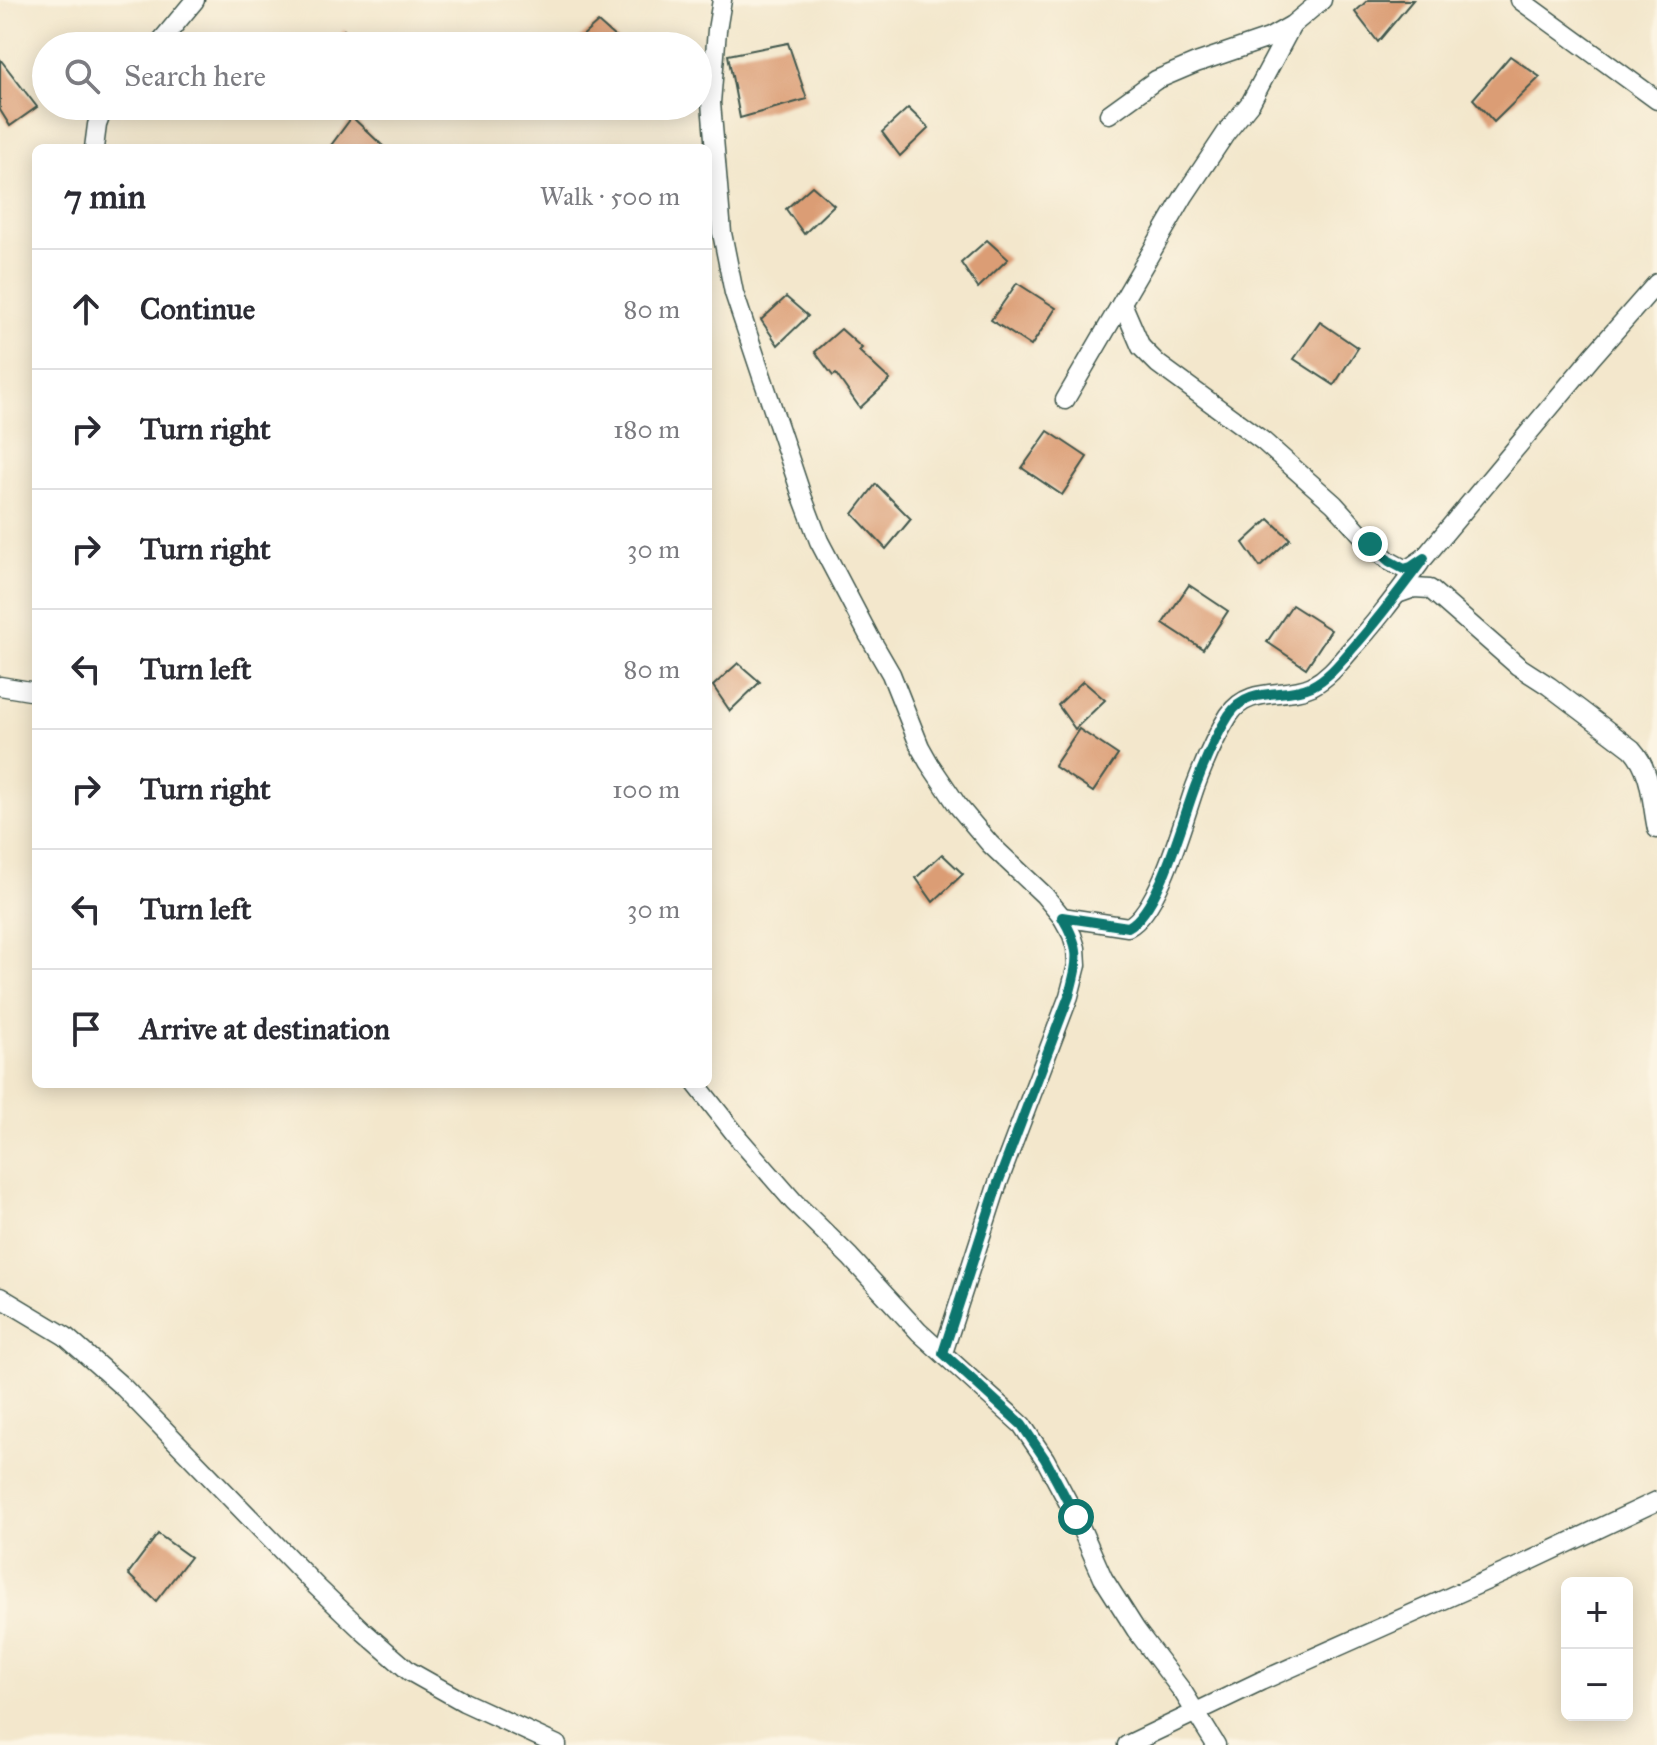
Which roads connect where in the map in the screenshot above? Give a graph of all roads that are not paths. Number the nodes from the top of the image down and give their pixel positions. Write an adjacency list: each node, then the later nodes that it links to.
1 (195, 0): 6 (street)
2 (1322, 0): 5 (street)
3 (1520, 0): 8 (street)
4 (719, 1): 7 (street)
5 (1292, 25): 9 (street); 16 (street)
6 (169, 32)
7 (712, 91)
8 (1657, 100)
9 (1109, 114)
10 (712, 115): 23 (street)
11 (99, 120): 12 (street)
12 (97, 125): 13 (street); 14 (street)
13 (85, 144)
14 (95, 144)
15 (1657, 283): 18 (street)
16 (1122, 303): 17 (street); 18 (street)
17 (1065, 400)
18 (1424, 558): 19 (street)
19 (1397, 594): 22 (street); 23 (street)
20 (0, 686): 21 (street)
21 (32, 691)
22 (1657, 829)
23 (1062, 917): 26 (street)
24 (699, 1088): 26 (street)
25 (0, 1297): 29 (street)
26 (943, 1353): 28 (street)
27 (1657, 1501): 28 (street)
28 (1195, 1712): 30 (street); 31 (street)
29 (557, 1745)
30 (1127, 1745)
31 (1216, 1745)

